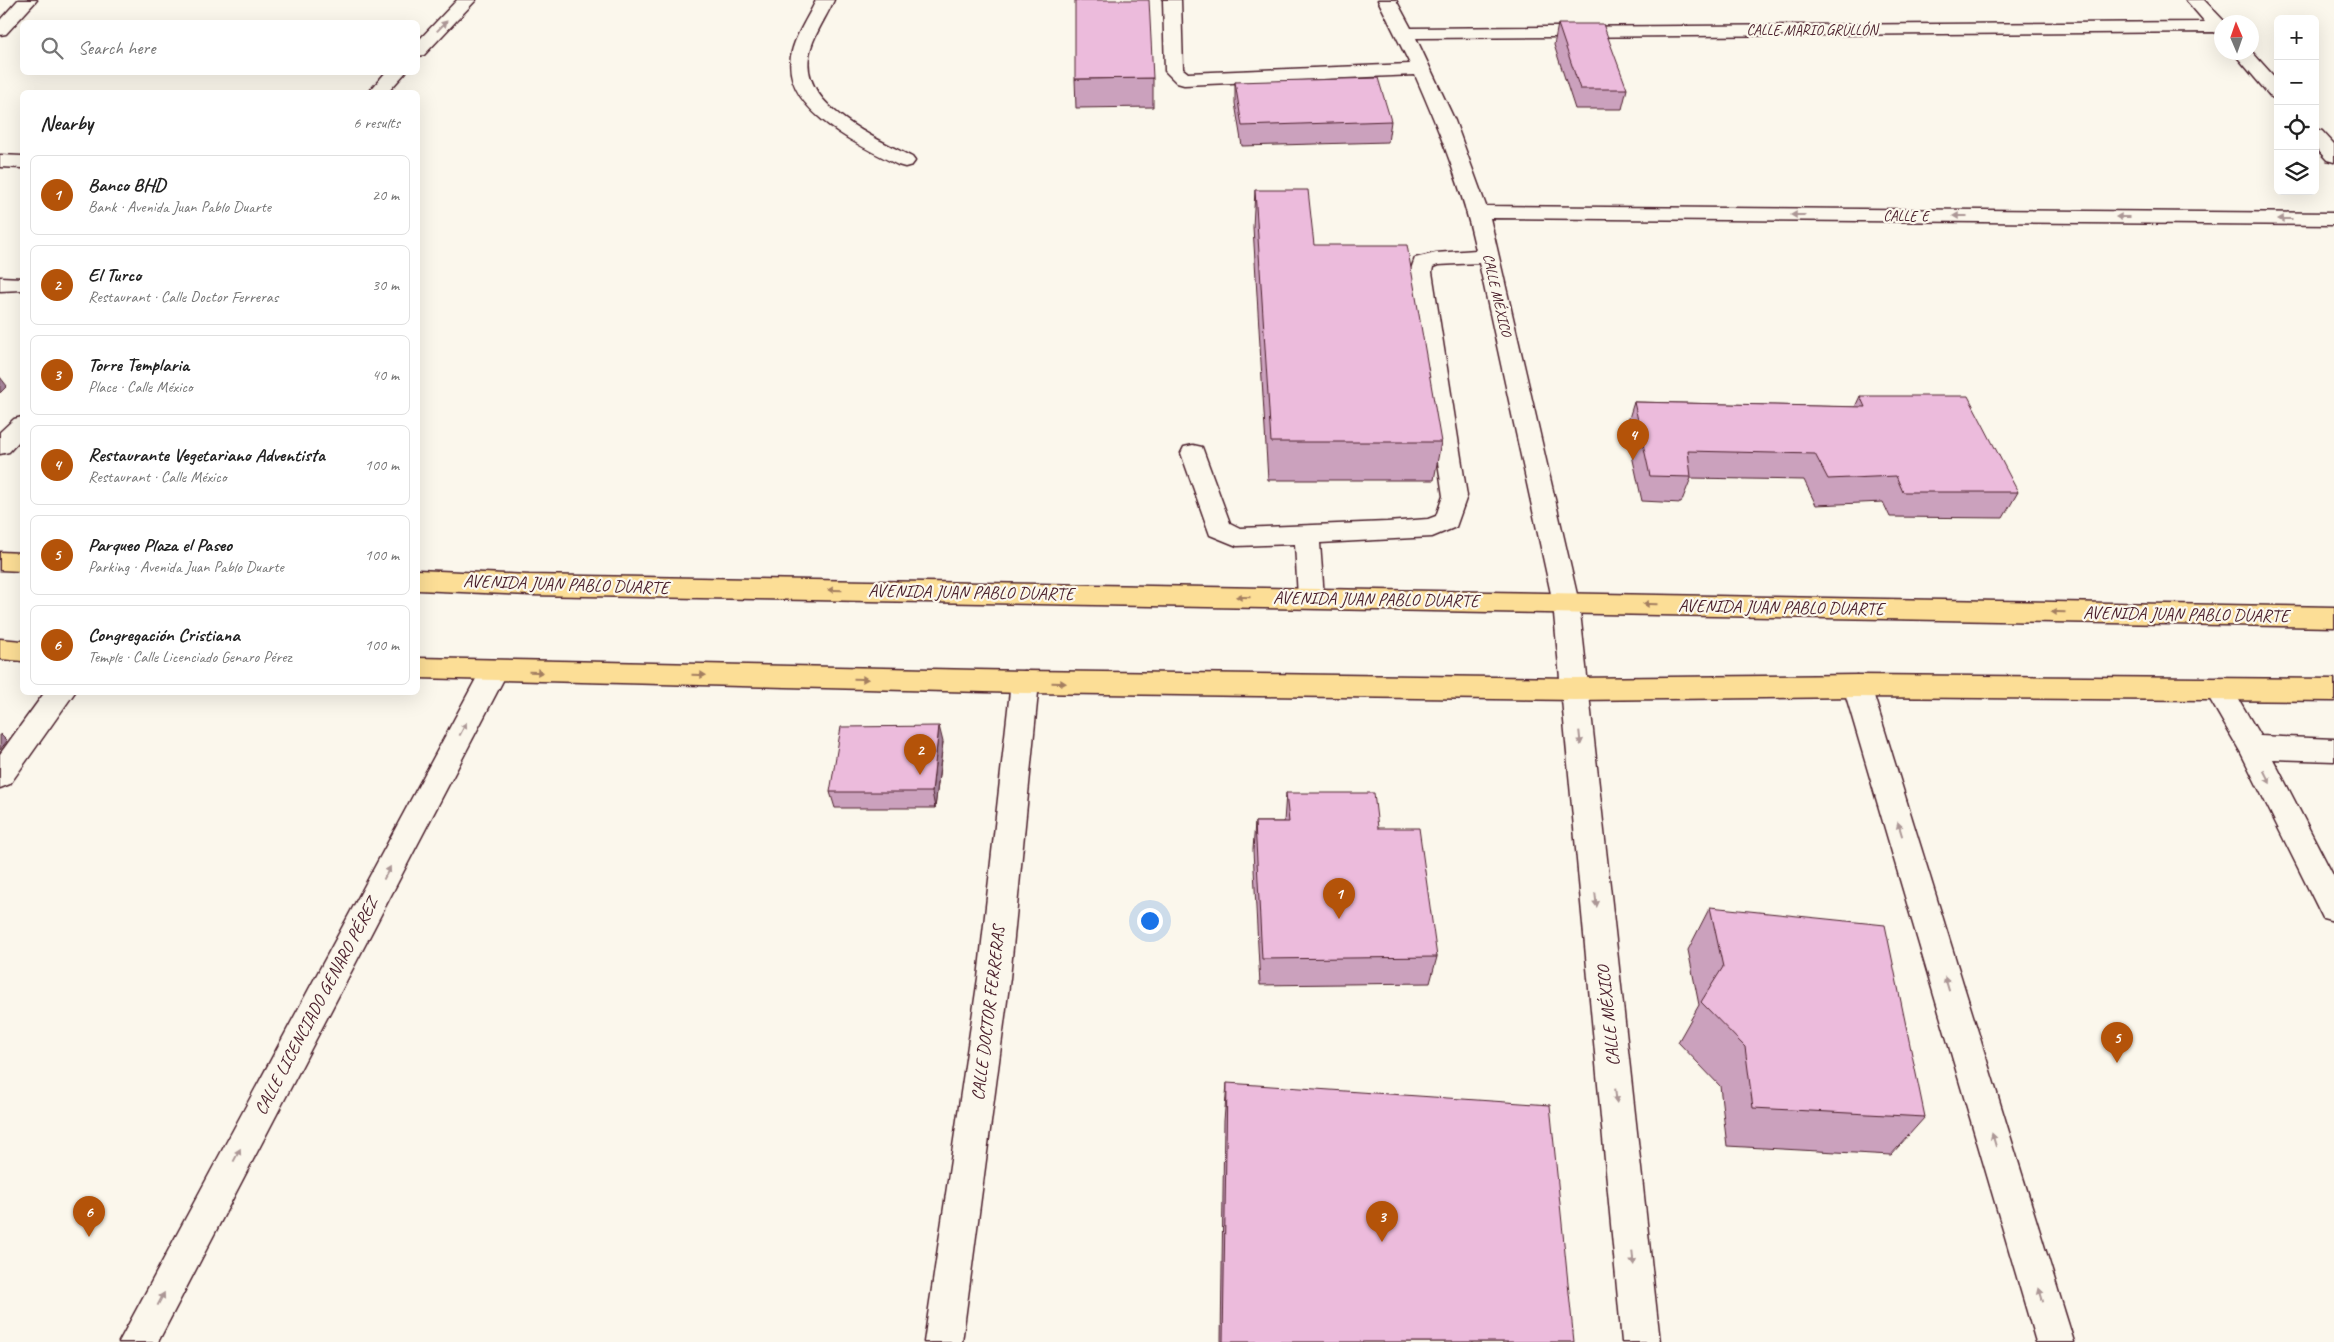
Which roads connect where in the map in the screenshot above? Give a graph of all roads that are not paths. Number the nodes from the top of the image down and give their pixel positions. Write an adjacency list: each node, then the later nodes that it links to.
1 (28, 0): 9 (street)
2 (467, 0): 11 (street, one-way to 2)
3 (825, 0): 19 (street)
4 (1172, 0): 13 (street)
5 (1387, 0): 10 (street, CALLE MÉXICO)
6 (2196, 0): 7 (street)
7 (2214, 21)
8 (2214, 28): 10 (street, CALLE MARIO GRULLÓN)
9 (0, 30)
10 (1405, 33): 13 (street, CALLE MÉXICO)
11 (420, 49)
12 (2249, 60): 15 (street)
13 (1422, 69): 20 (street, CALLE MÉXICO)
14 (394, 75): 16 (street)
15 (2274, 88)
16 (380, 90)
17 (2319, 139): 18 (street)
18 (2334, 156)
19 (905, 161)
20 (1478, 212): 21 (street, CALLE E, one-way to 20); 22 (street, CALLE MÉXICO)
21 (2334, 219)
22 (1488, 256): 28 (street); 33 (street, CALLE MÉXICO)
23 (0, 284): 24 (street)
24 (20, 284)
25 (20, 427): 26 (street)
26 (0, 446)
27 (1193, 453): 28 (street)
28 (1307, 534): 32 (street)
29 (0, 561): 30 (main road)
30 (20, 562)
31 (420, 580): 32 (main road, AVENIDA JUAN PABLO DUARTE, one-way to 31)
32 (1311, 598): 33 (main road, AVENIDA JUAN PABLO DUARTE)
33 (1566, 603): 34 (main road, AVENIDA JUAN PABLO DUARTE, one-way to 33); 41 (street, CALLE MÉXICO)
34 (2334, 617)
35 (0, 649): 36 (main road)
36 (20, 651)
37 (420, 668): 38 (main road)
38 (494, 671): 39 (main road, one-way to 39); 49 (street, CALLE LICENCIADO GENARO PÉREZ, one-way to 38)
39 (1025, 682): 41 (main road, one-way to 41); 50 (street, CALLE DOCTOR FERRERAS)
40 (1856, 686): 41 (main road); 42 (main road); 52 (street, one-way to 40)
41 (1575, 689): 51 (street, CALLE MÉXICO, one-way to 51)
42 (2218, 689): 43 (main road); 45 (street)
43 (2334, 690)
44 (59, 695): 47 (street)
45 (2252, 747): 46 (street); 48 (street, one-way to 48)
46 (2334, 750)
47 (0, 776)
48 (2334, 908)
49 (138, 1342)
50 (943, 1342)
51 (1641, 1342)
52 (2055, 1342)

